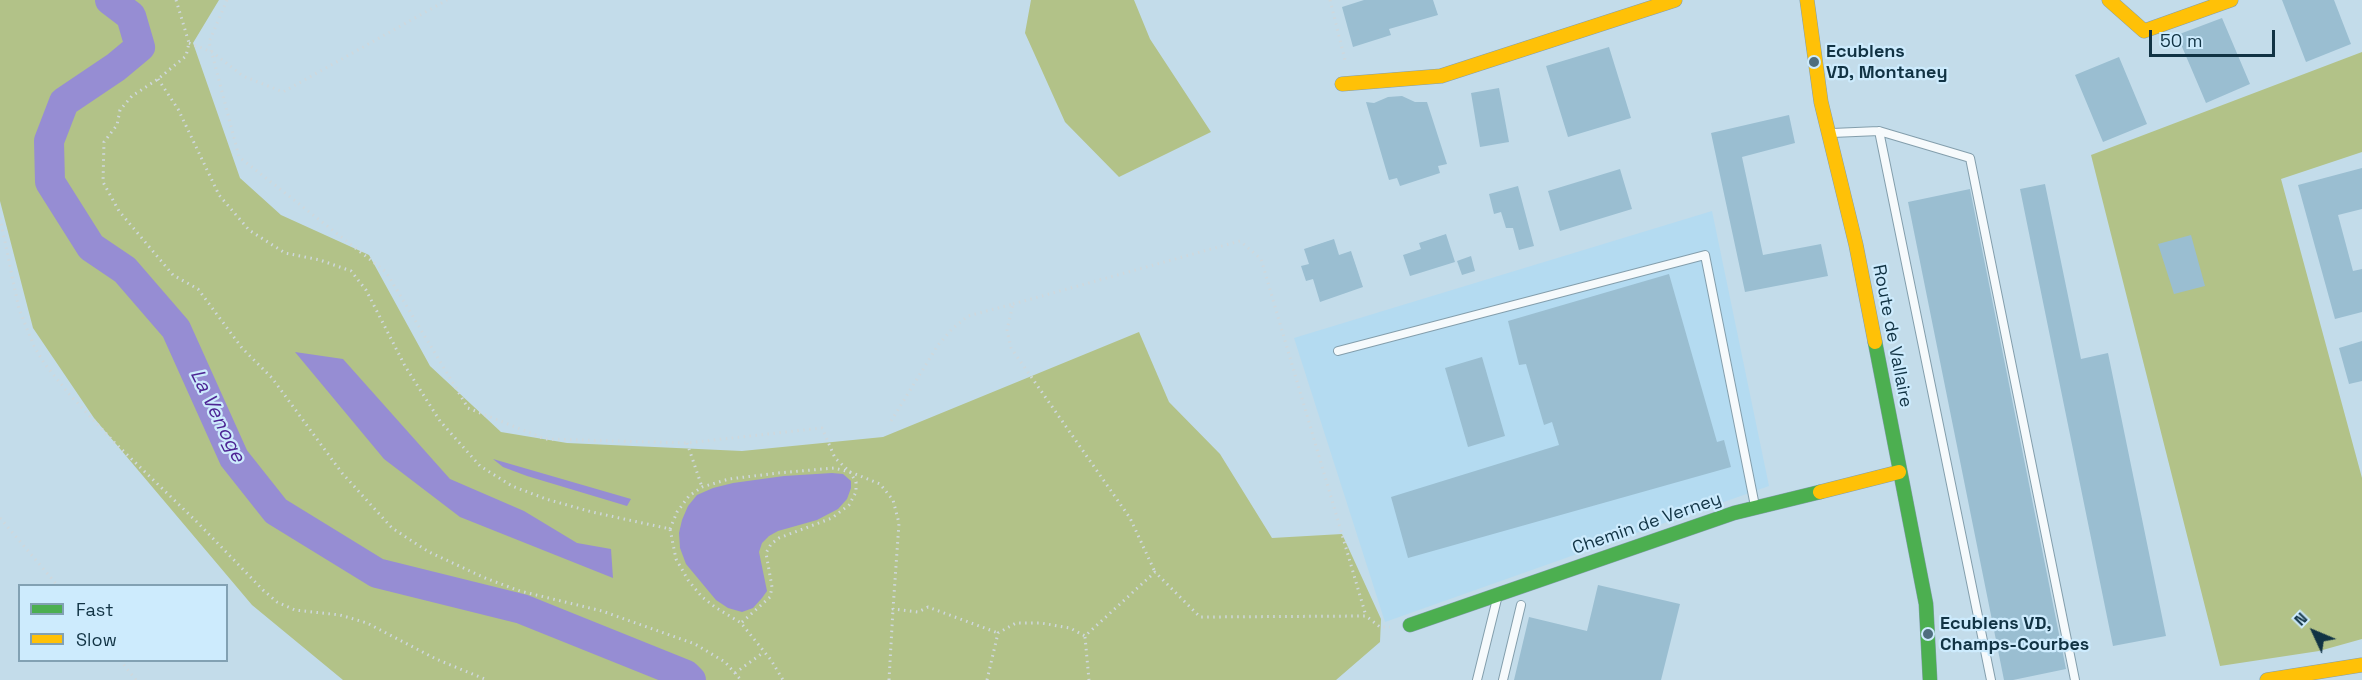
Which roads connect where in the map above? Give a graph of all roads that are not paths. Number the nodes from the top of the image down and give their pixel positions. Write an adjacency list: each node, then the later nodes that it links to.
1 (1675, 0): 5 (street)
2 (1807, 0): 7 (street, Route de Vallaire)
3 (2109, 0): 4 (street)
4 (2231, 0)
5 (1346, 83)
6 (1879, 131): 7 (lane); 18 (lane); 19 (lane)
7 (1827, 133): 9 (street, Route de Vallaire)
8 (1338, 351): 10 (lane)
9 (1899, 472): 10 (street, Chemin de Verney); 17 (street, Route de Vallaire)
10 (1756, 508): 11 (street, Chemin de Verney)
11 (1498, 595): 13 (street, Chemin de Verney); 15 (lane)
12 (1521, 604): 16 (lane)
13 (1410, 625)
14 (2362, 665): 20 (street)
15 (1476, 680)
16 (1503, 680)
17 (1930, 680)
18 (1990, 680)
19 (2075, 680)
20 (2266, 680)

